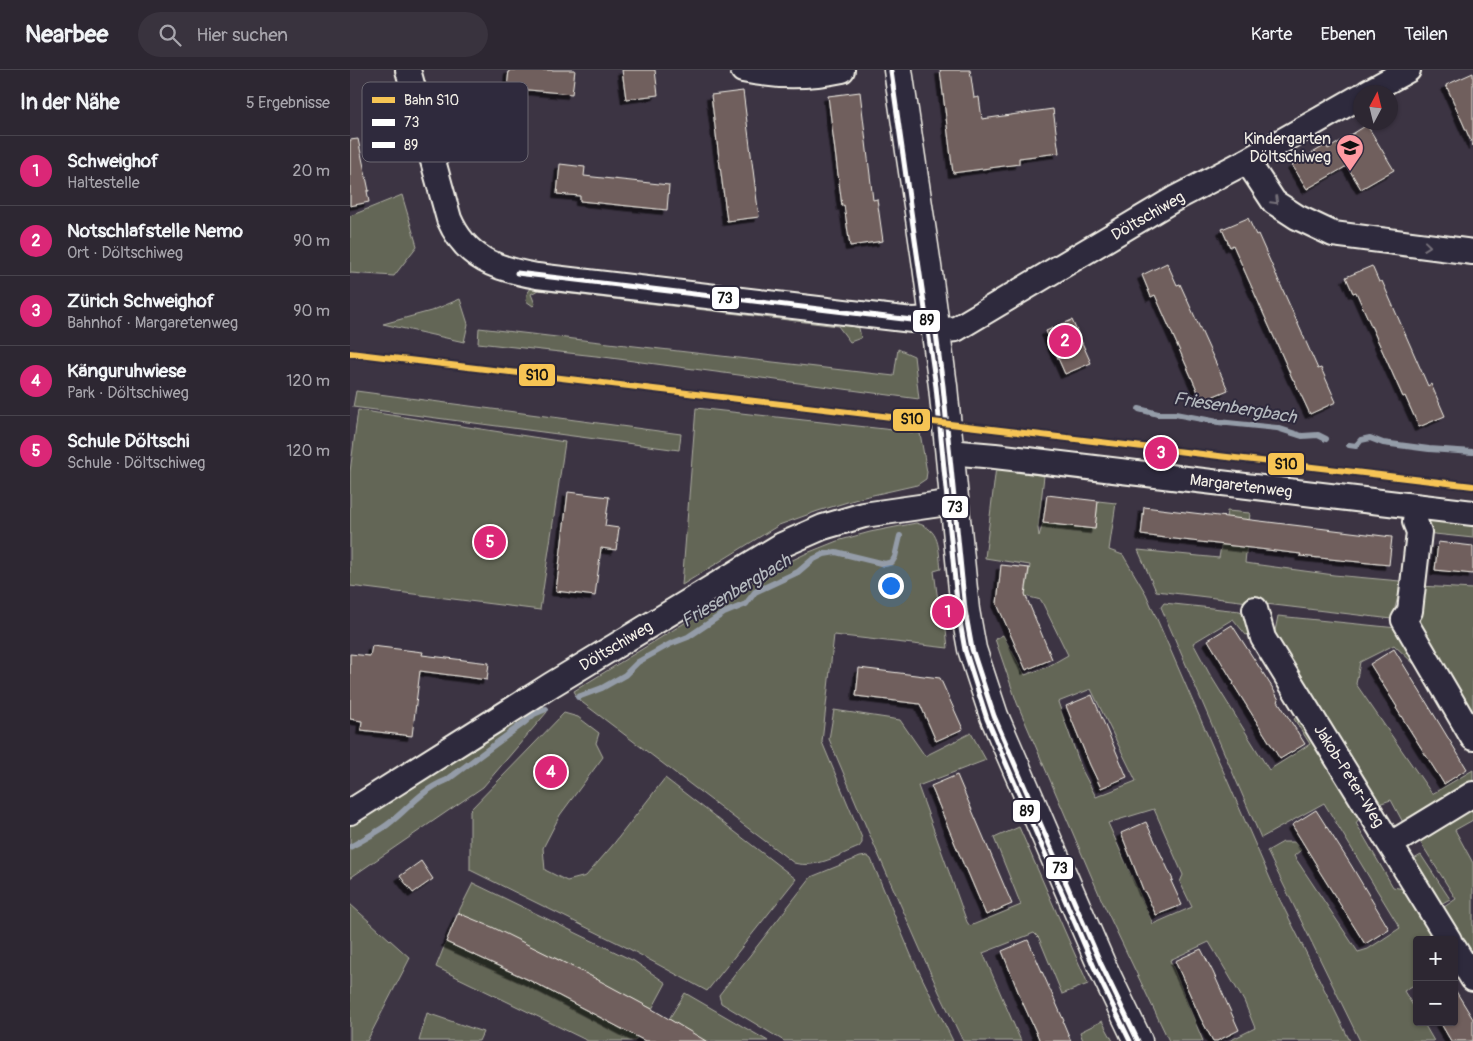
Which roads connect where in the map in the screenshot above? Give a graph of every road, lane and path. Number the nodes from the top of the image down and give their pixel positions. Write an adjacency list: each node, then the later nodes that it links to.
1 (743, 70): 2 (street)
2 (842, 70)
3 (898, 70): 10 (main road)
4 (1408, 70): 5 (street)
5 (1381, 85)
6 (1353, 100): 7 (street, Döltschiweg)
7 (1247, 161): 9 (street, one-way to 9); 10 (street, Döltschiweg)
8 (433, 162): 10 (street, Döltschiweg)
9 (1473, 252)
10 (935, 325): 11 (main road)
11 (950, 452): 12 (main road); 13 (street, Margaretenweg)
12 (954, 502): 18 (street, Döltschiweg); 23 (main road)
13 (1417, 507): 14 (street, Margaretenweg); 16 (street)
14 (1473, 513)
15 (1255, 609): 19 (street, Jakob-Peter-Weg)
16 (1473, 738)
17 (1473, 794): 19 (street)
18 (350, 812)
19 (1391, 844): 20 (street, Jakob-Peter-Weg)
20 (1447, 936)
21 (1458, 955): 22 (street)
22 (1473, 979)
23 (1138, 1041)

